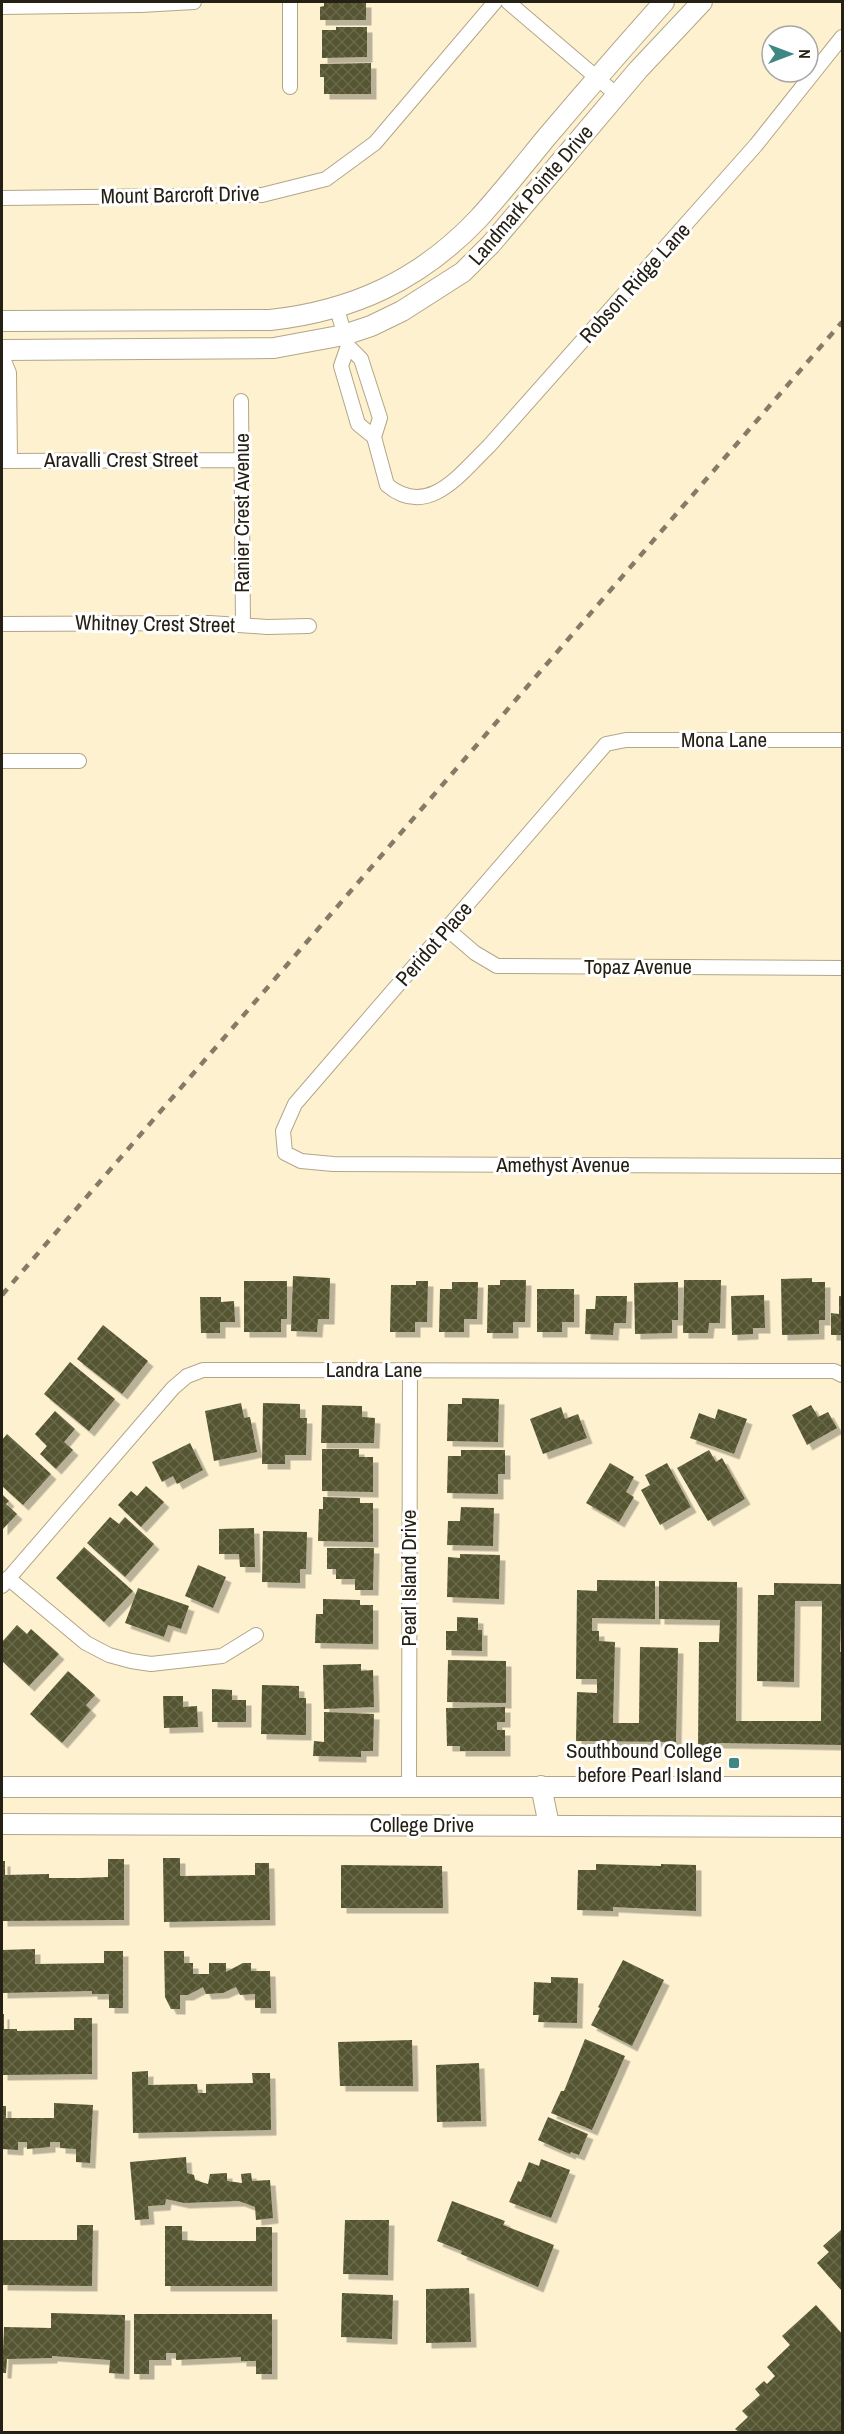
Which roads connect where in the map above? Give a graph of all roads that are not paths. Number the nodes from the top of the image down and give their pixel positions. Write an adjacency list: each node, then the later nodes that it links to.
1 (194, 2): 7 (street)
2 (290, 2): 10 (street)
3 (495, 2): 12 (street, Mount Barcroft Drive)
4 (508, 2): 9 (street)
5 (664, 2): 9 (main road, Landmark Pointe Drive)
6 (702, 2): 11 (main road, Landmark Pointe Drive)
7 (2, 7)
8 (843, 37): 19 (street, Robson Ridge Lane)
9 (597, 78): 11 (street); 13 (main road, Landmark Pointe Drive)
10 (290, 87)
11 (617, 95): 15 (main road, Landmark Pointe Drive)
12 (2, 198)
13 (337, 309): 14 (main road, Landmark Pointe Drive); 15 (street)
14 (2, 321)
15 (346, 340): 16 (main road, Landmark Pointe Drive); 19 (street); 19 (street)
16 (2, 350)
17 (2, 356): 21 (street)
18 (241, 401): 20 (street, Ranier Crest Avenue)
19 (374, 437)
20 (242, 460): 21 (street, Aravalli Crest Street); 23 (street, Ranier Crest Avenue)
21 (6, 461)
22 (2, 624): 23 (street, Whitney Crest Street)
23 (243, 625): 24 (street, Whitney Crest Street)
24 (309, 627)
25 (843, 740): 26 (street, Mona Lane)
26 (606, 744): 29 (street, Peridot Place)
27 (2, 761): 28 (street)
28 (79, 761)
29 (447, 929): 30 (street, Topaz Avenue); 31 (street, Peridot Place)
30 (843, 968)
31 (285, 1153): 32 (street, Amethyst Avenue)
32 (843, 1166)
33 (410, 1370): 34 (street, Landra Lane); 35 (street, Landra Lane); 37 (street, Pearl Island Drive)
34 (843, 1375)
35 (5, 1582): 36 (street)
36 (256, 1635)
37 (409, 1786): 38 (main road, College Drive); 40 (main road, College Drive)
38 (541, 1786): 39 (main road, College Drive); 42 (main road)
39 (843, 1786)
40 (2, 1787)
41 (2, 1824): 42 (main road, College Drive)
42 (549, 1825): 43 (main road, College Drive)
43 (843, 1827)

